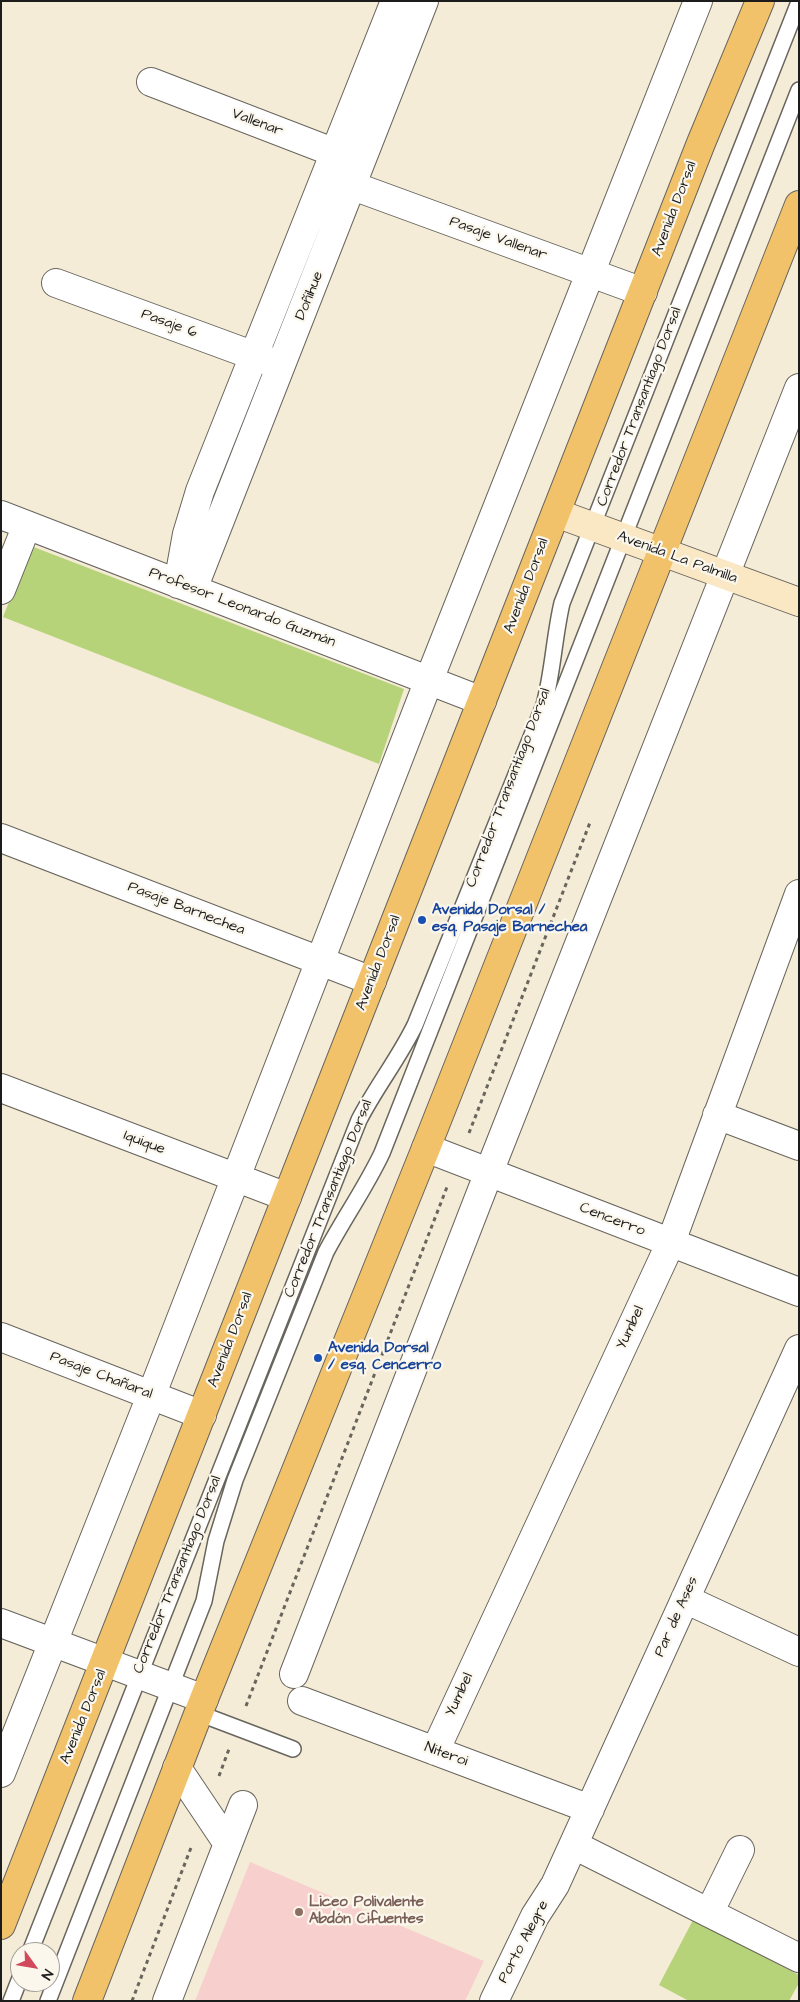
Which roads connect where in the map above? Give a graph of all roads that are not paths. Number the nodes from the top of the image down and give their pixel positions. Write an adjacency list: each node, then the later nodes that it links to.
1 (395, 1): 8 (street, Doñihue)
2 (424, 1): 9 (street, Doñihue)
3 (698, 1): 11 (street)
4 (760, 1): 13 (main road, Avenida Dorsal)
5 (799, 2): 20 (lane, Corredor Transantiago Dorsal)
6 (151, 82): 8 (street, Vallenar)
7 (799, 90): 21 (lane, Corredor Transantiago Dorsal)
8 (334, 152): 9 (street, Vallenar); 14 (street, Doñihue)
9 (358, 174): 11 (street, Pasaje Vallenar); 15 (street, Doñihue)
10 (799, 205): 22 (main road)
11 (591, 273): 13 (street, Pasaje Vallenar); 27 (street)
12 (56, 283): 14 (street, Pasaje 6)
13 (643, 292): 17 (main road, Avenida Dorsal)
14 (254, 355): 15 (street, Pasaje 6); 24 (street, Doñihue)
15 (282, 366): 24 (street, Doñihue)
16 (799, 388): 23 (street)
17 (556, 513): 20 (street, Avenida La Palmilla); 28 (main road, Avenida Dorsal)
18 (1, 515): 19 (street, Profesor Leonardo Guzmán)
19 (27, 525): 24 (street, Profesor Leonardo Guzmán); 25 (street)
20 (593, 527): 21 (street, Avenida La Palmilla); 52 (lane, Corredor Transantiago Dorsal)
21 (624, 538): 22 (street, Avenida La Palmilla); 53 (lane, Corredor Transantiago Dorsal)
22 (660, 551): 23 (street, Avenida La Palmilla); 36 (main road)
23 (724, 574): 26 (street, Avenida La Palmilla); 37 (street)
24 (186, 586): 27 (street, Profesor Leonardo Guzmán)
25 (1, 590)
26 (799, 602)
27 (429, 680): 28 (street, Profesor Leonardo Guzmán); 31 (street)
28 (482, 701): 32 (main road, Avenida Dorsal)
29 (1, 838): 31 (street, Pasaje Barnechea)
30 (799, 894): 34 (street, Yumbel)
31 (319, 960): 32 (street, Pasaje Barnechea); 38 (street)
32 (372, 980): 39 (main road, Avenida Dorsal)
33 (1, 1088): 38 (street, Iquique)
34 (717, 1115): 35 (street); 40 (street, Yumbel)
35 (799, 1146)
36 (426, 1148): 37 (street, Cencerro); 55 (main road)
37 (488, 1172): 40 (street, Cencerro); 51 (street)
38 (234, 1177): 39 (street, Iquique); 44 (street)
39 (287, 1197): 45 (main road, Avenida Dorsal)
40 (670, 1242): 41 (street, Cencerro); 57 (street, Yumbel)
41 (799, 1292)
42 (1, 1337): 44 (street, Pasaje Chañaral)
43 (799, 1349): 46 (street, Par de Ases)
44 (152, 1396): 45 (street, Pasaje Chañaral); 48 (street)
45 (202, 1415): 50 (main road, Avenida Dorsal)
46 (685, 1599): 49 (street); 61 (street, Par de Ases)
47 (1, 1623): 48 (street)
48 (52, 1643): 50 (street); 59 (street)
49 (799, 1652)
50 (105, 1663): 52 (street); 67 (main road, Avenida Dorsal)
51 (294, 1674)
52 (138, 1675): 53 (street); 68 (lane, Corredor Transantiago Dorsal)
53 (170, 1686): 55 (street); 70 (lane, Corredor Transantiago Dorsal)
54 (302, 1701): 57 (street, Niteroi)
55 (201, 1706): 56 (lane); 58 (main road)
56 (293, 1749)
57 (434, 1751): 61 (street, Niteroi)
58 (177, 1768): 62 (street); 71 (main road)
59 (1, 1773)
60 (243, 1805): 62 (street)
61 (590, 1809): 63 (street, Par de Ases)
62 (228, 1844): 72 (street)
63 (574, 1845): 65 (street, Par de Ases); 66 (street)
64 (740, 1850): 66 (street)
65 (555, 1885): 73 (street, Porto Alegre)
66 (709, 1913): 69 (street)
67 (1, 1925)
68 (34, 1942)
69 (799, 1958)
70 (48, 2001)
71 (87, 2001)
72 (167, 2001)
73 (494, 2001)

